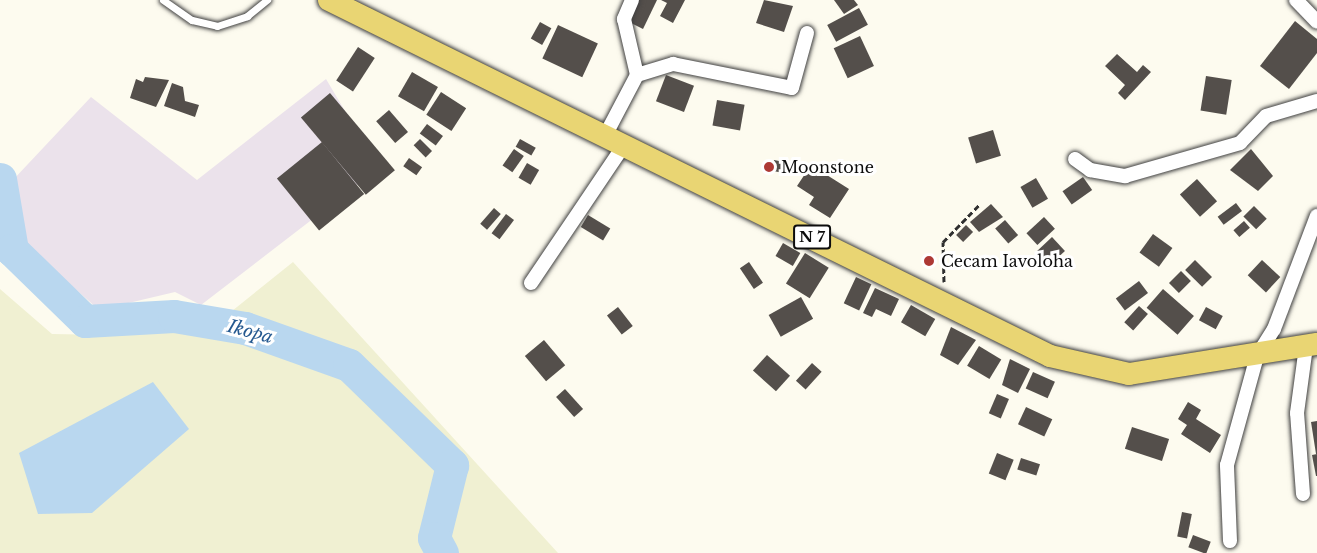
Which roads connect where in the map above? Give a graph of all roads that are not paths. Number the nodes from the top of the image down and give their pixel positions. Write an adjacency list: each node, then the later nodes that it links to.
1 (163, 0): 2 (lane)
2 (267, 0)
3 (329, 0): 10 (main road, N 7)
4 (632, 0): 8 (street)
5 (1296, 0): 6 (street)
6 (1317, 22)
7 (807, 33): 8 (street)
8 (636, 75): 10 (street)
9 (1317, 101): 11 (street)
10 (615, 139): 13 (street); 15 (main road, N 7)
11 (1075, 159)
12 (1317, 216): 15 (street)
13 (531, 283)
14 (1311, 345): 15 (main road, N 7); 16 (street)
15 (1257, 356): 17 (street)
16 (1303, 494)
17 (1230, 541)

